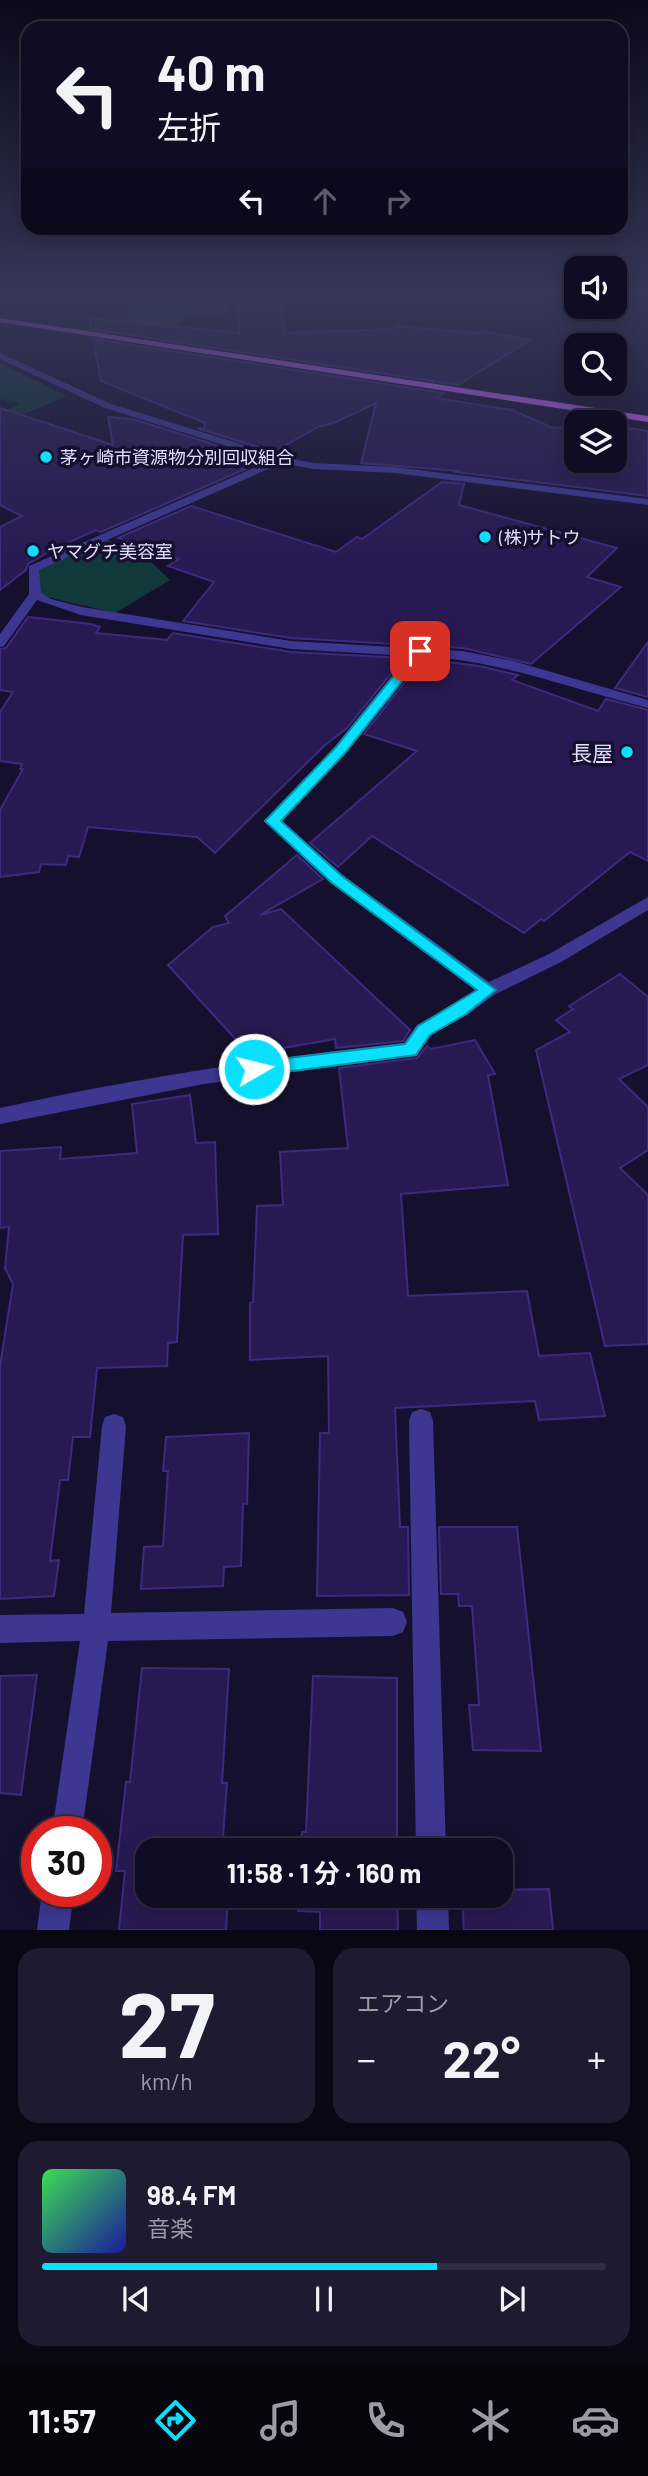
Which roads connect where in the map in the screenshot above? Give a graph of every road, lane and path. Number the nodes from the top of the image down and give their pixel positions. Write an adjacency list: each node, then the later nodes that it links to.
1 (58, 383): 4 (street)
2 (413, 383): 3 (main road)
3 (648, 419)
4 (281, 460): 5 (street); 6 (street)
5 (648, 502)
6 (35, 594): 7 (street); 8 (street)
7 (0, 643)
8 (420, 651): 9 (street); 11 (street)
9 (648, 704)
10 (648, 903): 11 (street)
11 (488, 990): 12 (street)
12 (0, 1116)
13 (421, 1420): 19 (street)
14 (114, 1426): 16 (street)
15 (393, 1622): 16 (street)
16 (96, 1627): 17 (street); 18 (street)
17 (0, 1629)
18 (69, 1816)
19 (431, 1838)
20 (56, 1907): 22 (street)
21 (432, 1908): 23 (street)
22 (53, 1930)
23 (433, 1930)

